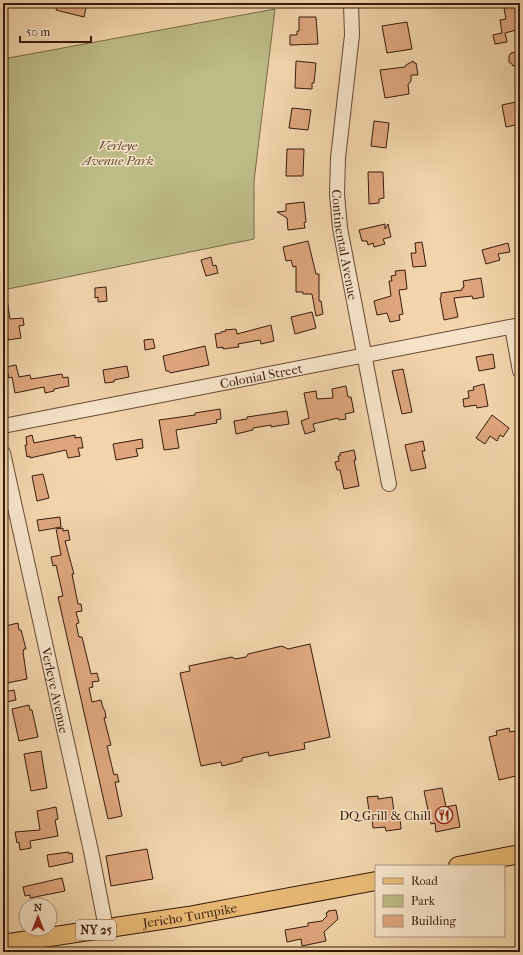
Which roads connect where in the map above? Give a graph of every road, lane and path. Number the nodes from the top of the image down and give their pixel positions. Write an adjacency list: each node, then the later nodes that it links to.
1 (351, 3): 3 (street, Continental Avenue)
2 (516, 326): 3 (street, Colonial Street); 4 (street)
3 (364, 356): 5 (street, Colonial Street); 7 (street, Continental Avenue)
4 (520, 371)
5 (3, 426)
6 (3, 453): 11 (street, Verleye Avenue)
7 (388, 484)
8 (520, 854): 9 (main road)
9 (463, 865)
10 (375, 881): 11 (main road, Jericho Turnpike / NY 25)
11 (106, 928): 12 (main road, Jericho Turnpike / NY 25)
12 (3, 944)

